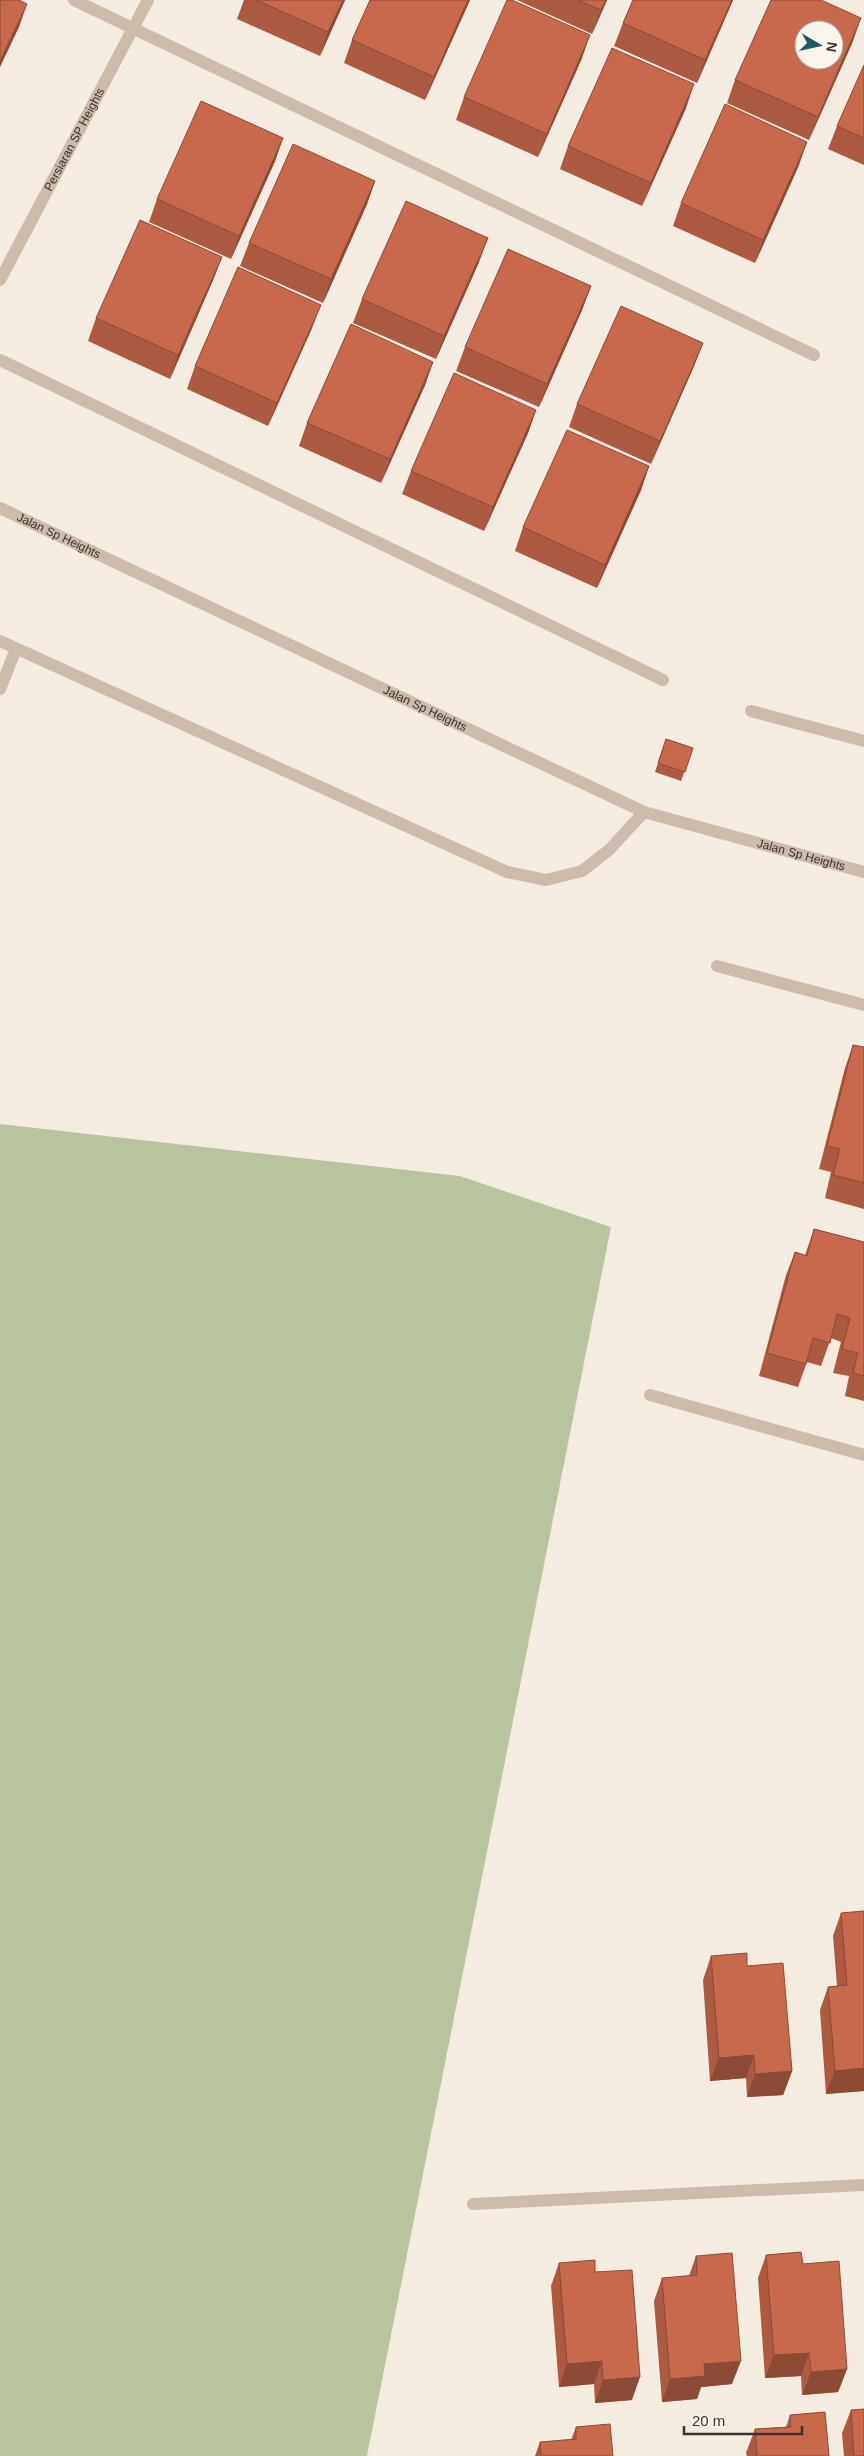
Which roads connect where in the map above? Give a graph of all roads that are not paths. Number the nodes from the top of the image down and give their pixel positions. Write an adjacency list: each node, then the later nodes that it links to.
1 (74, 0): 3 (street)
2 (148, 0): 3 (street, Persiaran SP Heights)
3 (134, 29): 4 (street, Persiaran SP Heights); 5 (street)
4 (0, 280)
5 (814, 355)
6 (0, 360): 10 (street)
7 (0, 508): 14 (street, Jalan Sp Heights)
8 (0, 641): 9 (street)
9 (16, 649): 11 (street); 14 (street)
10 (663, 680)
11 (0, 688)
12 (751, 711): 13 (street)
13 (864, 741)
14 (644, 812): 15 (street, Jalan Sp Heights)
15 (864, 872)
16 (717, 966): 17 (street)
17 (864, 1005)
18 (650, 1395): 19 (street)
19 (864, 1455)
20 (864, 2185): 21 (street)
21 (472, 2204)

